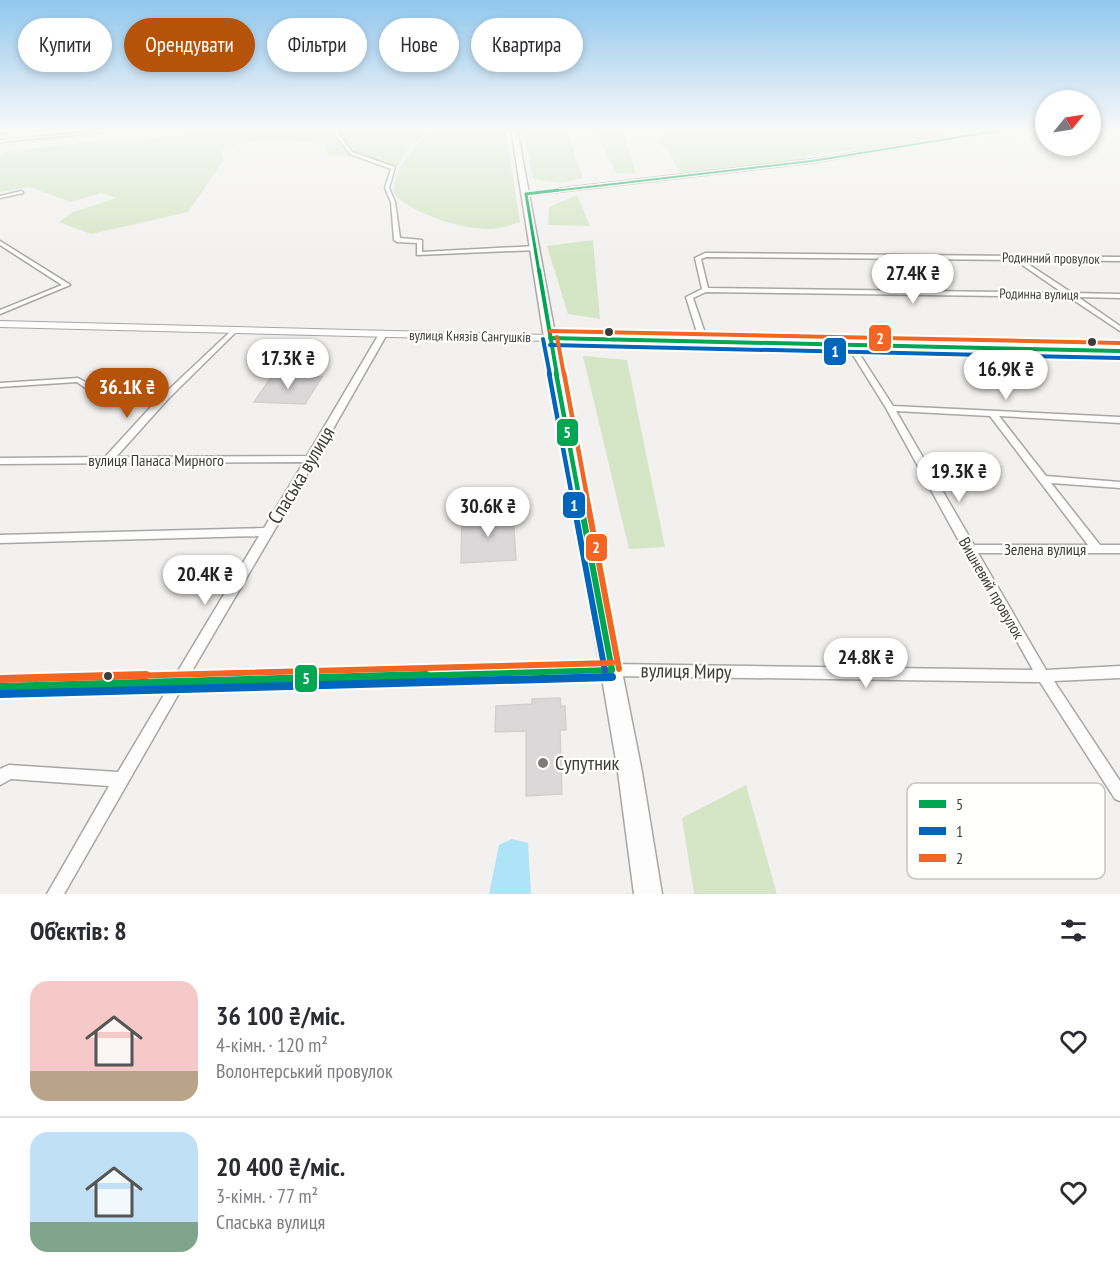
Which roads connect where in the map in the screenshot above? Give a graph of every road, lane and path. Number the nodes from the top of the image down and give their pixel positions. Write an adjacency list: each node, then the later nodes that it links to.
1 (392, 171): 11 (street)
2 (522, 171): 4 (main road)
3 (732, 171): 5 (main road)
4 (524, 182): 5 (main road); 7 (main road)
5 (572, 190): 7 (main road); 9 (main road)
6 (21, 192): 8 (street)
7 (526, 194): 9 (main road)
8 (0, 197)
9 (528, 206): 11 (main road)
10 (0, 243): 17 (street)
11 (536, 248): 22 (main road)
12 (1015, 259): 13 (street, Родинний провулок); 14 (street, Родинний провулок); 15 (street)
13 (1120, 259)
14 (705, 290): 15 (street, Родинна вулиця); 23 (street)
15 (1070, 295): 16 (street, Родинна вулиця); 19 (street)
16 (1120, 296)
17 (0, 312)
18 (0, 324): 20 (main road, вулиця Князів Сангушків)
19 (1120, 329)
20 (234, 331): 21 (main road, вулиця Князів Сангушків); 27 (street)
21 (383, 334): 22 (main road, вулиця Князів Сангушків); 31 (street, Спаська вулиця)
22 (550, 338): 23 (street, вулиця Князів Сангушків); 41 (main road)
23 (704, 342): 24 (street, вулиця Князів Сангушків)
24 (850, 345): 25 (street, вулиця Князів Сангушків); 28 (street, Вишневий провулок)
25 (1120, 351)
26 (2, 387): 27 (street)
27 (166, 396): 32 (street)
28 (890, 408): 29 (street); 38 (street, Вишневий провулок)
29 (992, 413): 30 (street); 34 (street)
30 (1120, 420)
31 (311, 459): 32 (street, вулиця Панаса Мирного); 36 (street, Спаська вулиця)
32 (108, 460): 33 (street, вулиця Панаса Мирного)
33 (0, 461)
34 (1044, 479): 35 (street); 39 (street)
35 (1120, 485)
36 (267, 532): 37 (street); 44 (street, Спаська вулиця)
37 (0, 539)
38 (969, 549): 39 (street, Зелена вулиця); 43 (street, Вишневий провулок)
39 (1097, 549): 40 (street, Зелена вулиця)
40 (1120, 549)
41 (612, 670): 43 (street, вулиця Миру); 44 (street, вулиця Миру); 50 (main road)
42 (1120, 672): 43 (street, вулиця Миру)
43 (1043, 676): 48 (street, Вишневий провулок)
44 (176, 684): 45 (street, вулиця Миру); 47 (street, Спаська вулиця)
45 (0, 687)
46 (0, 778): 47 (street)
47 (121, 779): 49 (street, Спаська вулиця)
48 (1120, 794)
49 (55, 894)
50 (648, 894)

